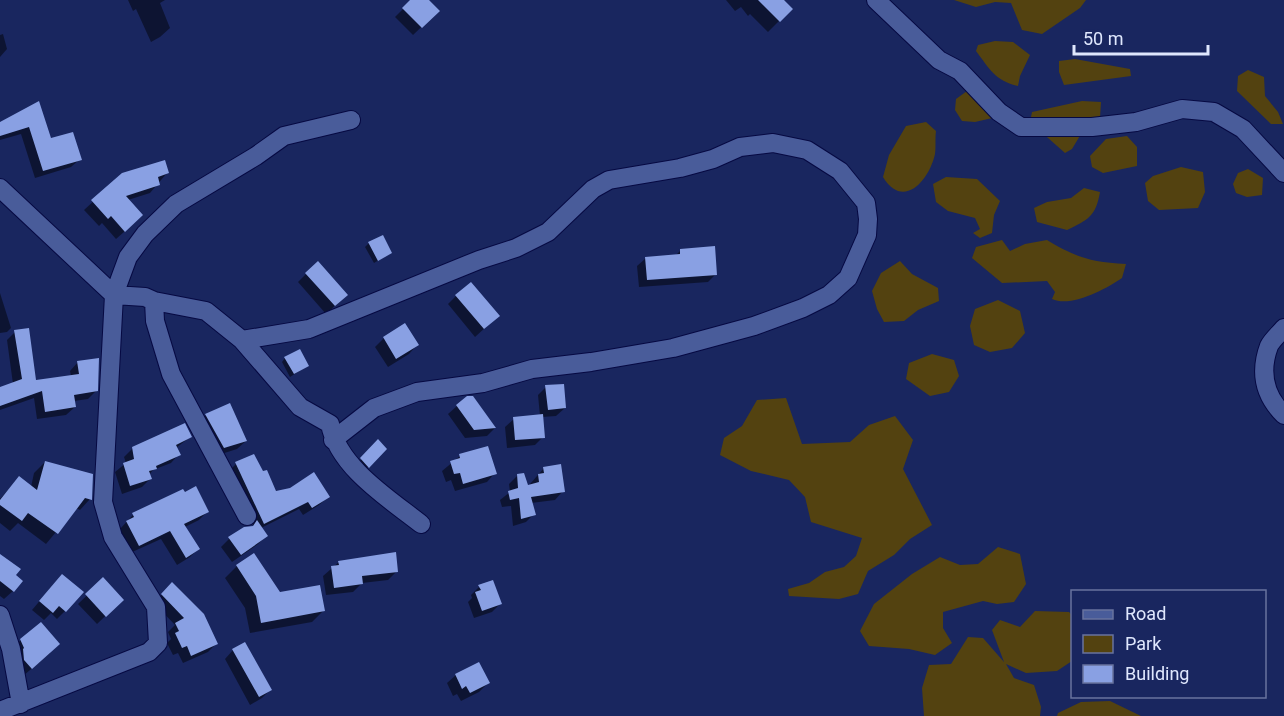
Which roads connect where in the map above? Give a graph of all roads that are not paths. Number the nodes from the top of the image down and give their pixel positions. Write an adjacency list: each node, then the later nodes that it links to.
1 (876, 0): 3 (street)
2 (351, 120): 5 (street)
3 (1284, 172)
4 (0, 188): 5 (street)
5 (114, 295): 6 (street); 14 (street)
6 (154, 301): 8 (street); 11 (street)
7 (1284, 328): 9 (street)
8 (242, 340): 10 (street); 10 (street)
9 (1284, 416)
10 (333, 440): 12 (street)
11 (247, 516)
12 (421, 524)
13 (0, 615): 14 (street)
14 (21, 704): 15 (street)
15 (0, 711)

